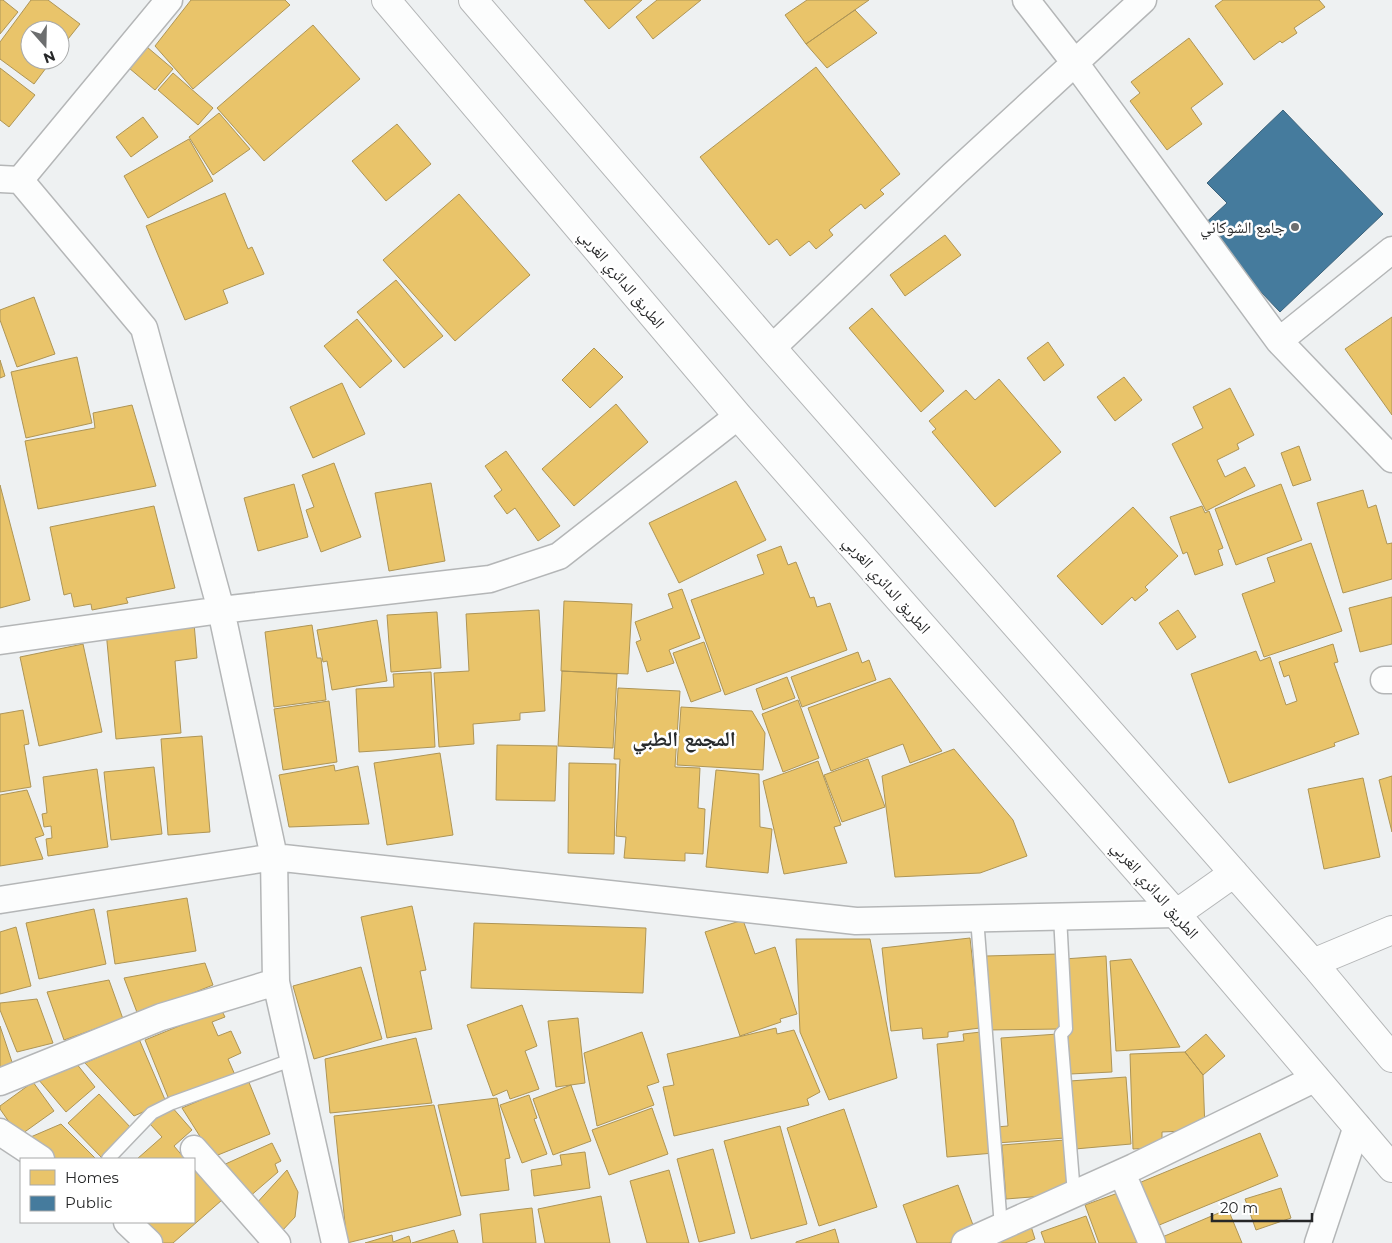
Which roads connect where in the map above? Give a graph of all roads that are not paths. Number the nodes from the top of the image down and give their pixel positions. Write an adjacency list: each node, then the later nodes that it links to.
1 (168, 0): 7 (street)
2 (386, 0): 11 (main road, الطريق الدائري الغربي)
3 (473, 0): 10 (main road)
4 (1026, 0): 6 (street)
5 (1143, 0): 6 (street)
6 (1074, 63): 9 (street); 10 (street)
7 (10, 179): 13 (street)
8 (1392, 250): 9 (street)
9 (1279, 341): 12 (street)
10 (772, 348): 16 (main road)
11 (738, 416): 13 (street); 18 (main road, الطريق الدائري الغربي)
12 (1392, 459)
13 (221, 610): 14 (street); 15 (street)
14 (0, 641)
15 (274, 857): 17 (street); 20 (street); 23 (street)
16 (1234, 873): 18 (main road); 22 (main road)
17 (0, 900)
18 (1176, 914): 19 (street); 26 (main road, الطريق الدائري الغربي)
19 (1060, 916): 20 (street); 35 (lane)
20 (977, 918): 37 (lane)
21 (1392, 930): 22 (main road)
22 (1313, 963): 24 (main road)
23 (276, 982): 25 (street); 27 (street)
24 (1392, 1058)
25 (294, 1059): 32 (lane); 38 (street)
26 (1316, 1078): 28 (main road, الطريق الدائري الغربي); 34 (street)
27 (0, 1082)
28 (1358, 1126): 33 (main road, الطريق الدائري الغربي); 43 (street)
29 (0, 1132): 31 (street)
30 (194, 1149): 40 (street)
31 (39, 1158)
32 (109, 1158)
33 (1392, 1168)
34 (1122, 1173): 35 (street); 42 (street)
35 (1074, 1194): 37 (street)
36 (128, 1223): 39 (street)
37 (1002, 1227): 41 (street)
38 (330, 1240)
39 (149, 1243)
40 (277, 1243)
41 (965, 1243)
42 (1152, 1243)
43 (1318, 1243)

